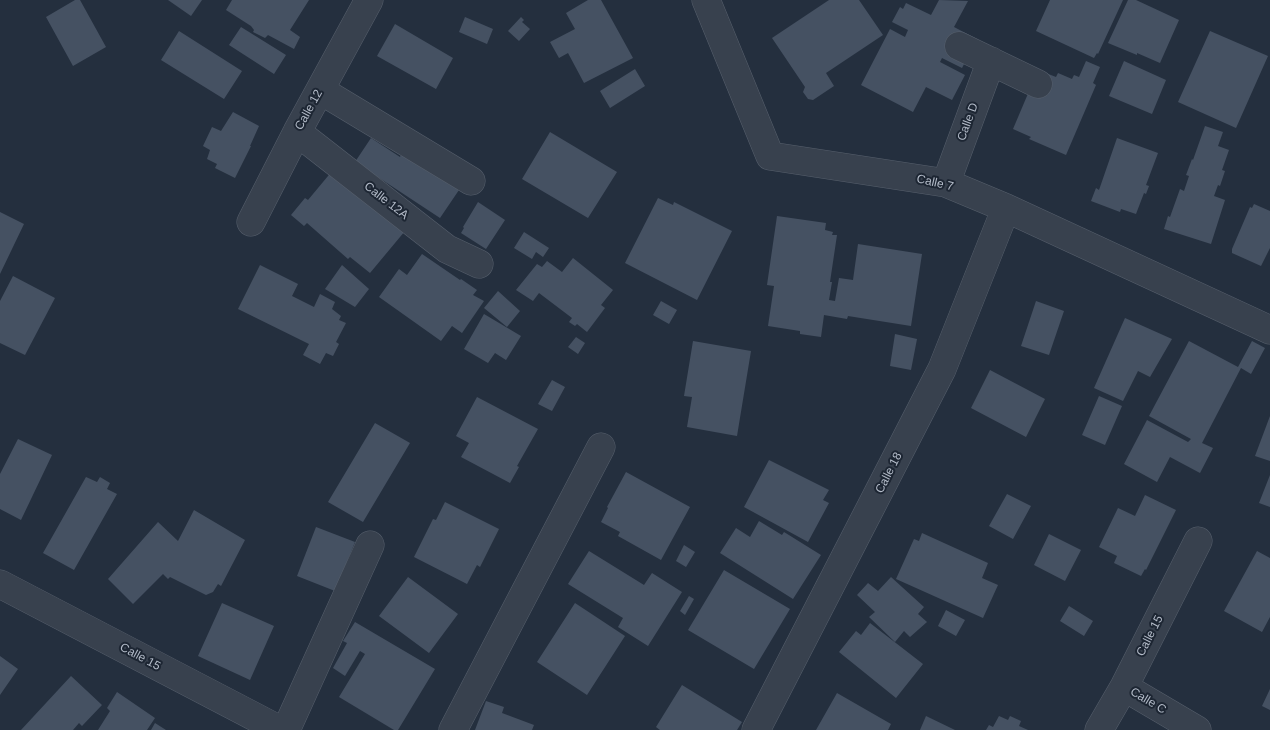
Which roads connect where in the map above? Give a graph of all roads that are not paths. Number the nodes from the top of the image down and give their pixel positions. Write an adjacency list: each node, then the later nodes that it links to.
1 (369, 0): 6 (street, Calle 12)
2 (706, 0): 9 (street, Calle 7)
3 (959, 46): 4 (street)
4 (991, 61): 5 (street); 9 (street, Calle D)
5 (1038, 84)
6 (320, 90): 7 (street, Calle 12); 8 (street)
7 (297, 132): 11 (street, Calle 12); 12 (street, Calle 12A)
8 (471, 181)
9 (946, 183): 10 (street, Calle 7)
10 (1006, 208): 13 (street, Calle 7); 22 (street, Calle 18)
11 (250, 222)
12 (479, 264)
13 (1270, 330)
14 (601, 447): 21 (street)
15 (1198, 541): 18 (street, Calle 15)
16 (370, 545): 20 (street)
17 (0, 584): 19 (street, Calle 15)
18 (1124, 687): 23 (street, Calle 15); 24 (street, Calle C)
19 (280, 730)
20 (286, 730)
21 (453, 730)
22 (756, 730)
23 (1099, 730)
24 (1196, 730)

